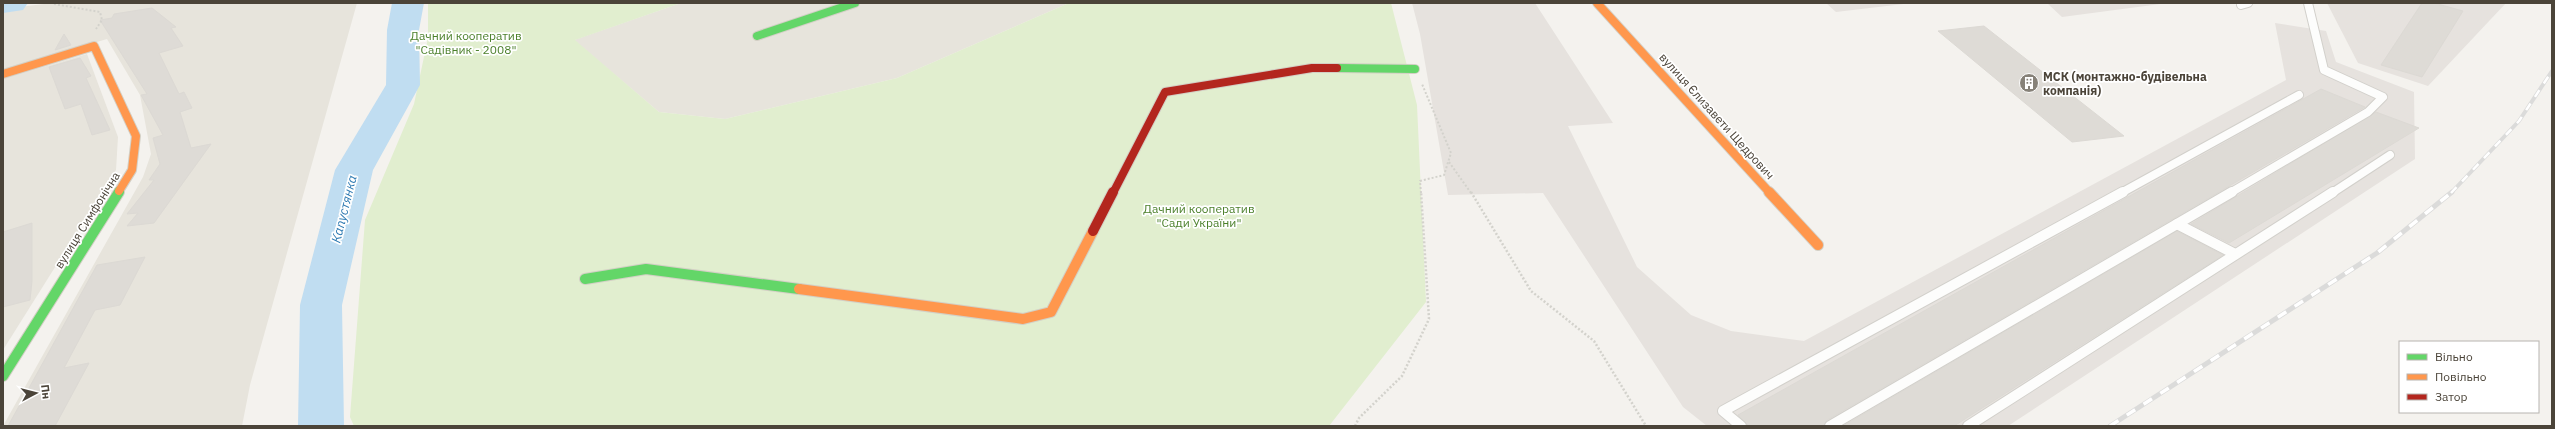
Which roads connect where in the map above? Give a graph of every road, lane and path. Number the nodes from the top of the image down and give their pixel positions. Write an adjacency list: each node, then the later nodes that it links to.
1 (54, 3): 6 (path)
2 (855, 3): 5 (street)
3 (1597, 3): 13 (street, вулиця Єлизавети Щедрович)
4 (2308, 3): 12 (lane)
5 (757, 36)
6 (94, 46): 8 (street); 16 (street, вулиця Симфонічна)
7 (1415, 69): 11 (path); 15 (street)
8 (3, 74)
9 (2299, 95): 19 (lane)
10 (2390, 155): 14 (lane)
11 (1449, 161): 17 (path); 18 (path)
12 (2177, 224): 14 (lane); 20 (lane)
13 (1818, 245)
14 (2235, 254): 21 (lane)
15 (585, 279)
16 (3, 376)
17 (1355, 426)
18 (1646, 426)
19 (1741, 426)
20 (1830, 426)
21 (1968, 426)

